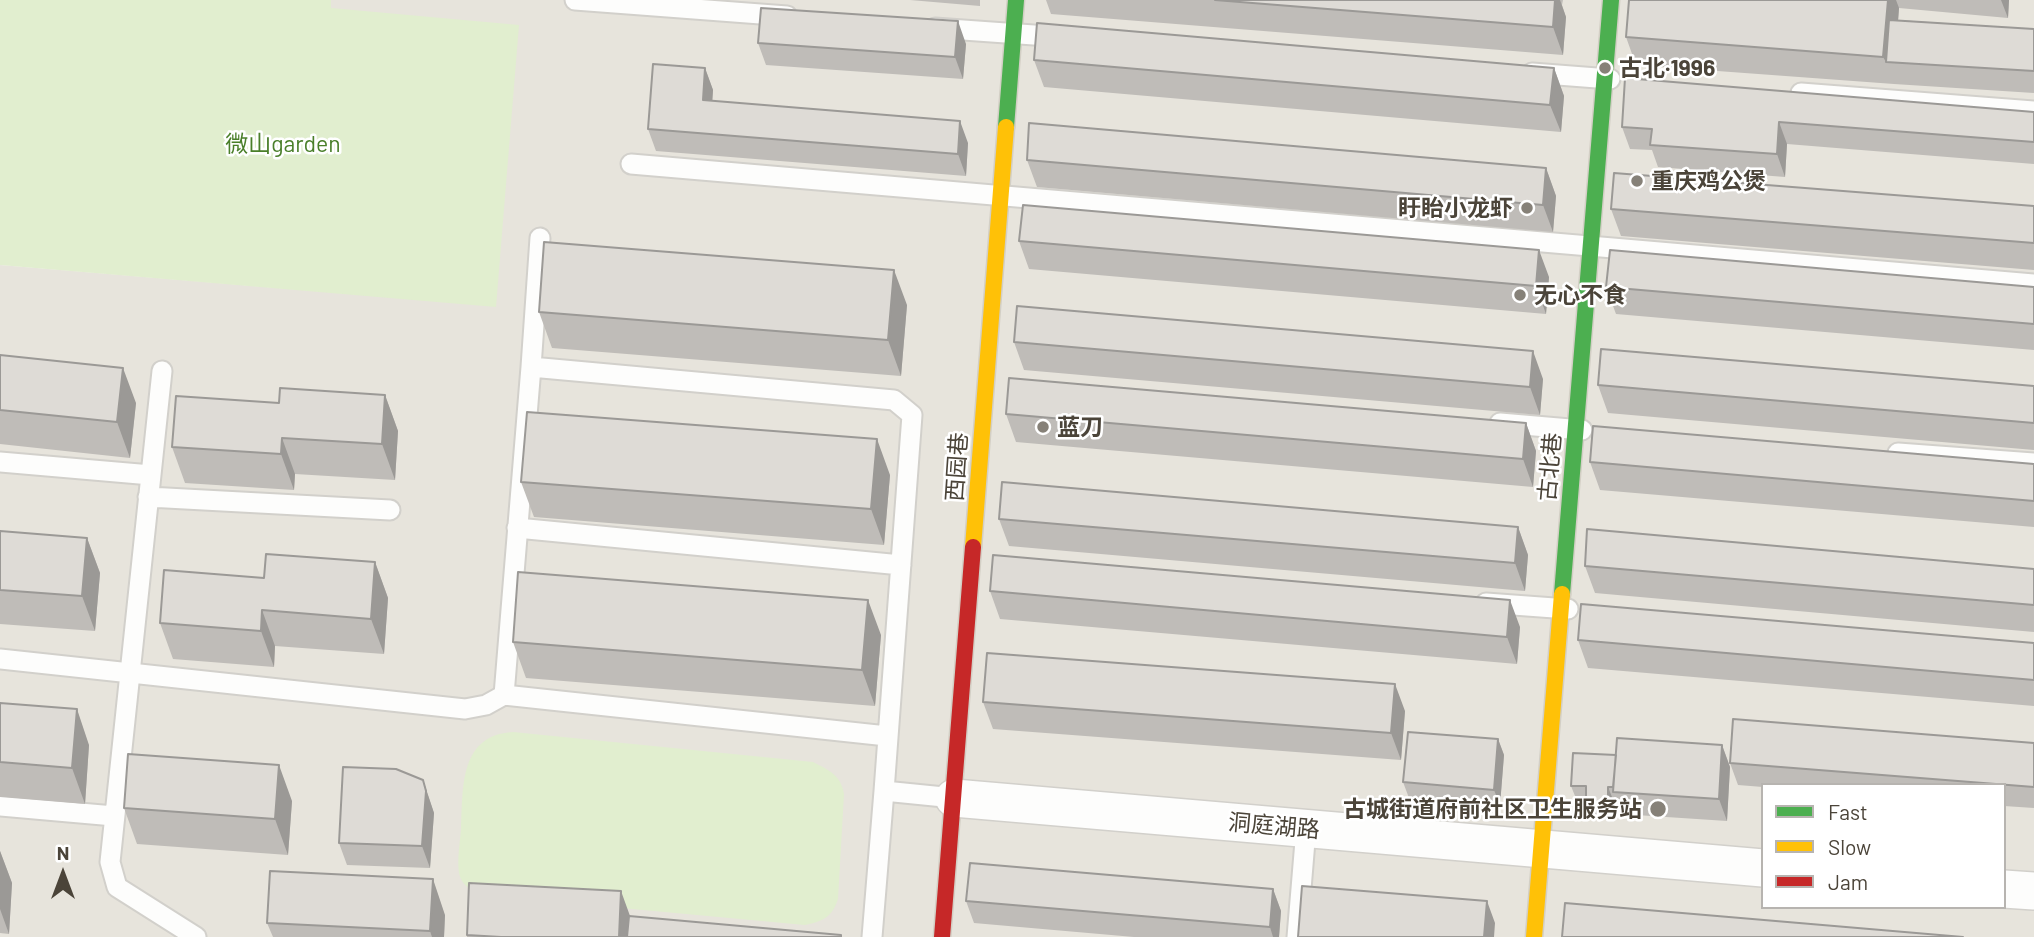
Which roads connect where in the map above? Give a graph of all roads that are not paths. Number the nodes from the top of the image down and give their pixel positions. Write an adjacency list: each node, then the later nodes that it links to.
1 (575, 0): 4 (lane)
2 (1016, 0): 6 (street, 西园巷)
3 (1611, 0): 9 (street, 古北巷)
4 (808, 18)
5 (918, 26): 6 (lane)
6 (1014, 34): 7 (lane); 14 (street, 西园巷)
7 (1082, 39)
8 (1508, 71): 9 (lane)
9 (1604, 78): 10 (lane); 16 (street, 古北巷)
10 (1632, 80)
11 (1784, 92): 12 (lane)
12 (2034, 111)
13 (631, 164): 14 (lane)
14 (1001, 195): 16 (lane); 39 (street, 西园巷)
15 (540, 237): 18 (lane)
16 (1591, 246): 17 (lane); 21 (street, 古北巷)
17 (2034, 284)
18 (531, 367): 29 (lane); 30 (lane)
19 (162, 371): 26 (lane)
20 (1480, 422): 21 (lane)
21 (1576, 429): 22 (lane); 32 (street, 古北巷)
22 (1604, 431)
23 (1881, 452): 25 (lane)
24 (0, 462): 26 (lane)
25 (2034, 463)
26 (151, 475): 27 (lane)
27 (149, 497): 28 (lane); 35 (lane)
28 (390, 510)
29 (517, 528): 30 (lane); 36 (lane)
30 (901, 565): 37 (lane)
31 (1465, 601): 32 (lane)
32 (1561, 609): 33 (lane); 43 (street, 古北巷)
33 (1589, 611)
34 (0, 659): 35 (lane)
35 (130, 673): 36 (lane); 41 (lane)
36 (503, 695): 37 (lane)
37 (887, 736): 38 (lane)
38 (884, 792): 39 (lane); 48 (lane)
39 (954, 798): 42 (street, 洞庭湖路); 49 (street, 西园巷)
40 (0, 806): 41 (lane)
41 (114, 816): 47 (lane)
42 (1306, 829): 43 (street, 洞庭湖路); 50 (lane)
43 (1541, 849): 44 (street, 洞庭湖路); 51 (street, 古北巷)
44 (1761, 868)
45 (2006, 889): 46 (street)
46 (2034, 891)
47 (196, 937)
48 (872, 937)
49 (942, 937)
50 (1297, 937)
51 (1534, 937)

